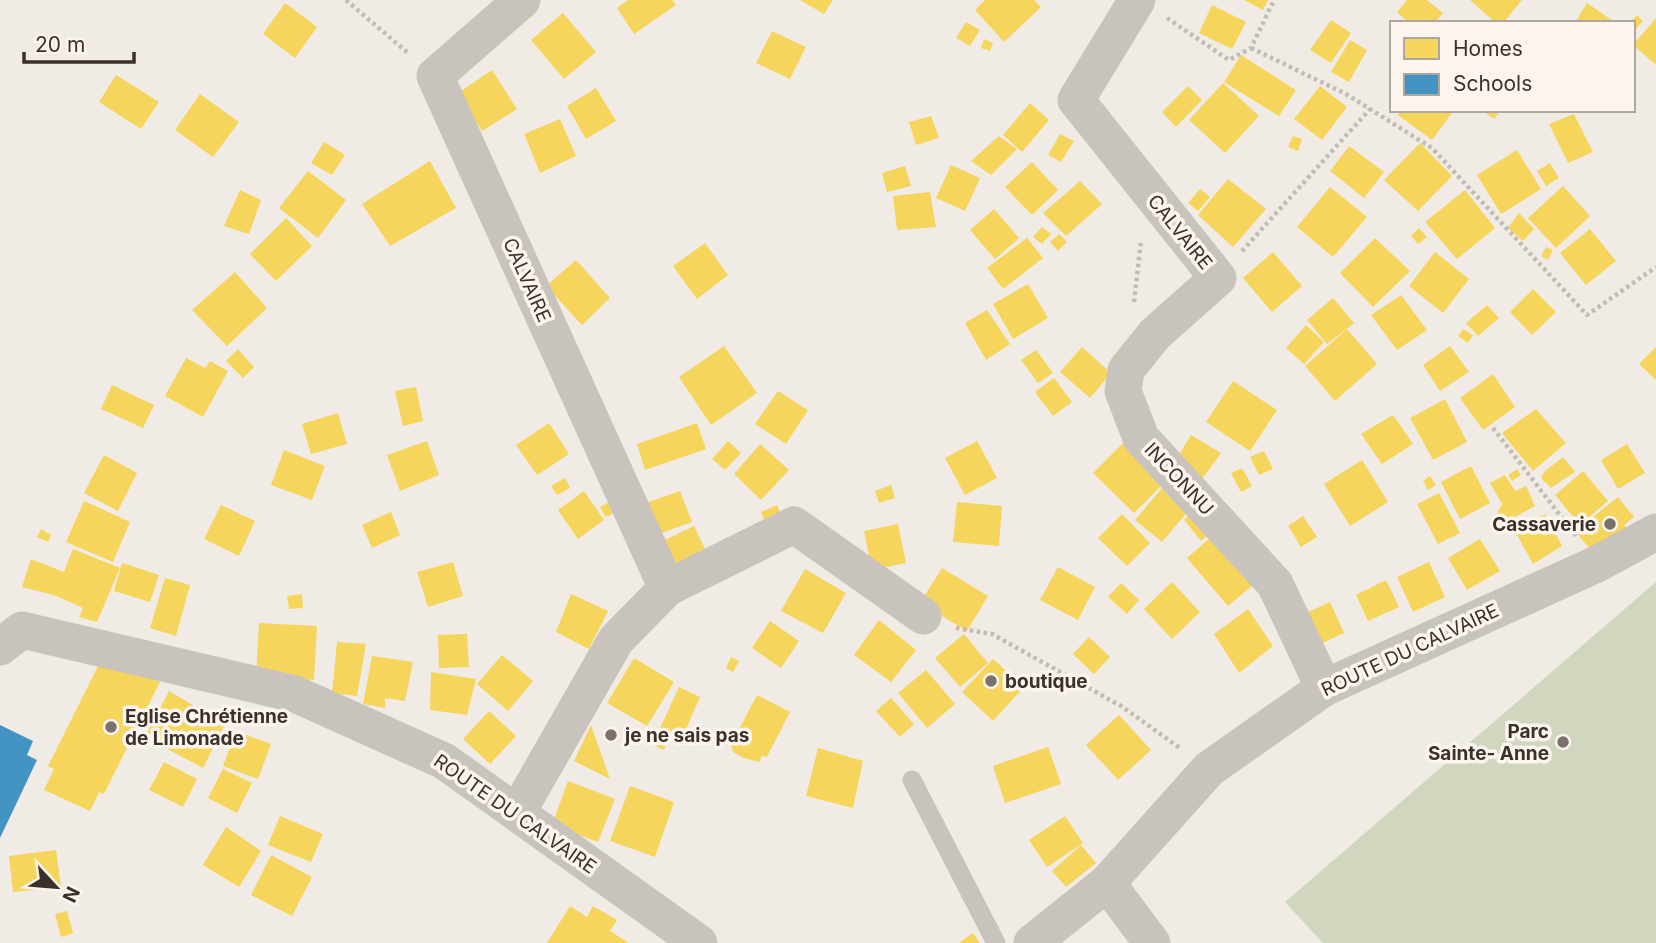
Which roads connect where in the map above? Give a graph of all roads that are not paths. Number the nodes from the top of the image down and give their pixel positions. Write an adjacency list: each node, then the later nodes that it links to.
1 (522, 0): 5 (street, CALVAIRE)
2 (1149, 7): 3 (street, CALVAIRE)
3 (1218, 278): 8 (street, INCONNU)
4 (1656, 532): 8 (street, ROUTE DU CALVAIRE)
5 (667, 589): 6 (street); 10 (street)
6 (923, 616)
7 (0, 648): 10 (street, ROUTE DU CALVAIRE)
8 (1324, 688): 11 (street, ROUTE DU CALVAIRE)
9 (912, 779): 13 (lane)
10 (517, 813): 12 (street, ROUTE DU CALVAIRE)
11 (1107, 883): 14 (street, ROUTE DU CALVAIRE); 15 (street)
12 (699, 943)
13 (996, 943)
14 (1032, 943)
15 (1152, 943)

